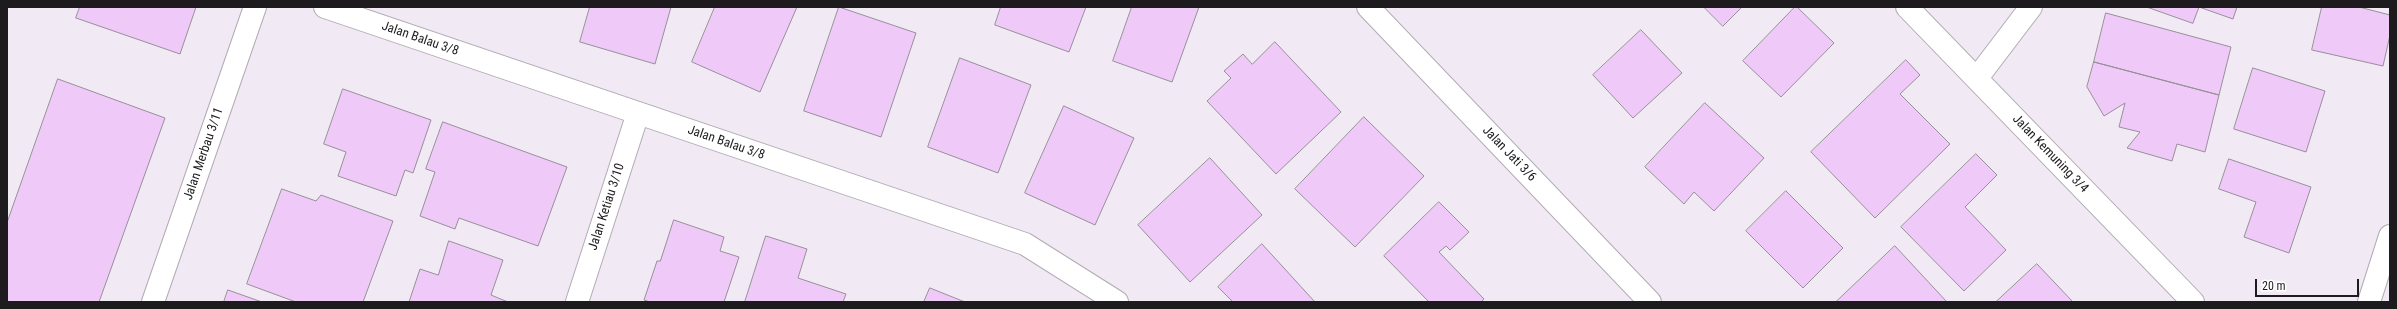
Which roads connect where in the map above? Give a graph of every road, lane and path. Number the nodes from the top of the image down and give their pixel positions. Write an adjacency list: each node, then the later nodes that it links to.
1 (255, 7): 9 (street, Jalan Merbau 3/11)
2 (325, 7): 7 (street, Jalan Balau 3/8)
3 (1368, 7): 12 (street, Jalan Jati 3/6)
4 (1907, 7): 6 (street, Jalan Kemuning 3/4)
5 (2031, 7): 6 (street)
6 (1977, 78): 13 (street, Jalan Kemuning 3/4)
7 (638, 113): 10 (street, Jalan Ketiau 3/10); 11 (street, Jalan Balau 3/8)
8 (2390, 236): 14 (street)
9 (153, 302)
10 (576, 302)
11 (1117, 302)
12 (1650, 302)
13 (2193, 302)
14 (2370, 302)

